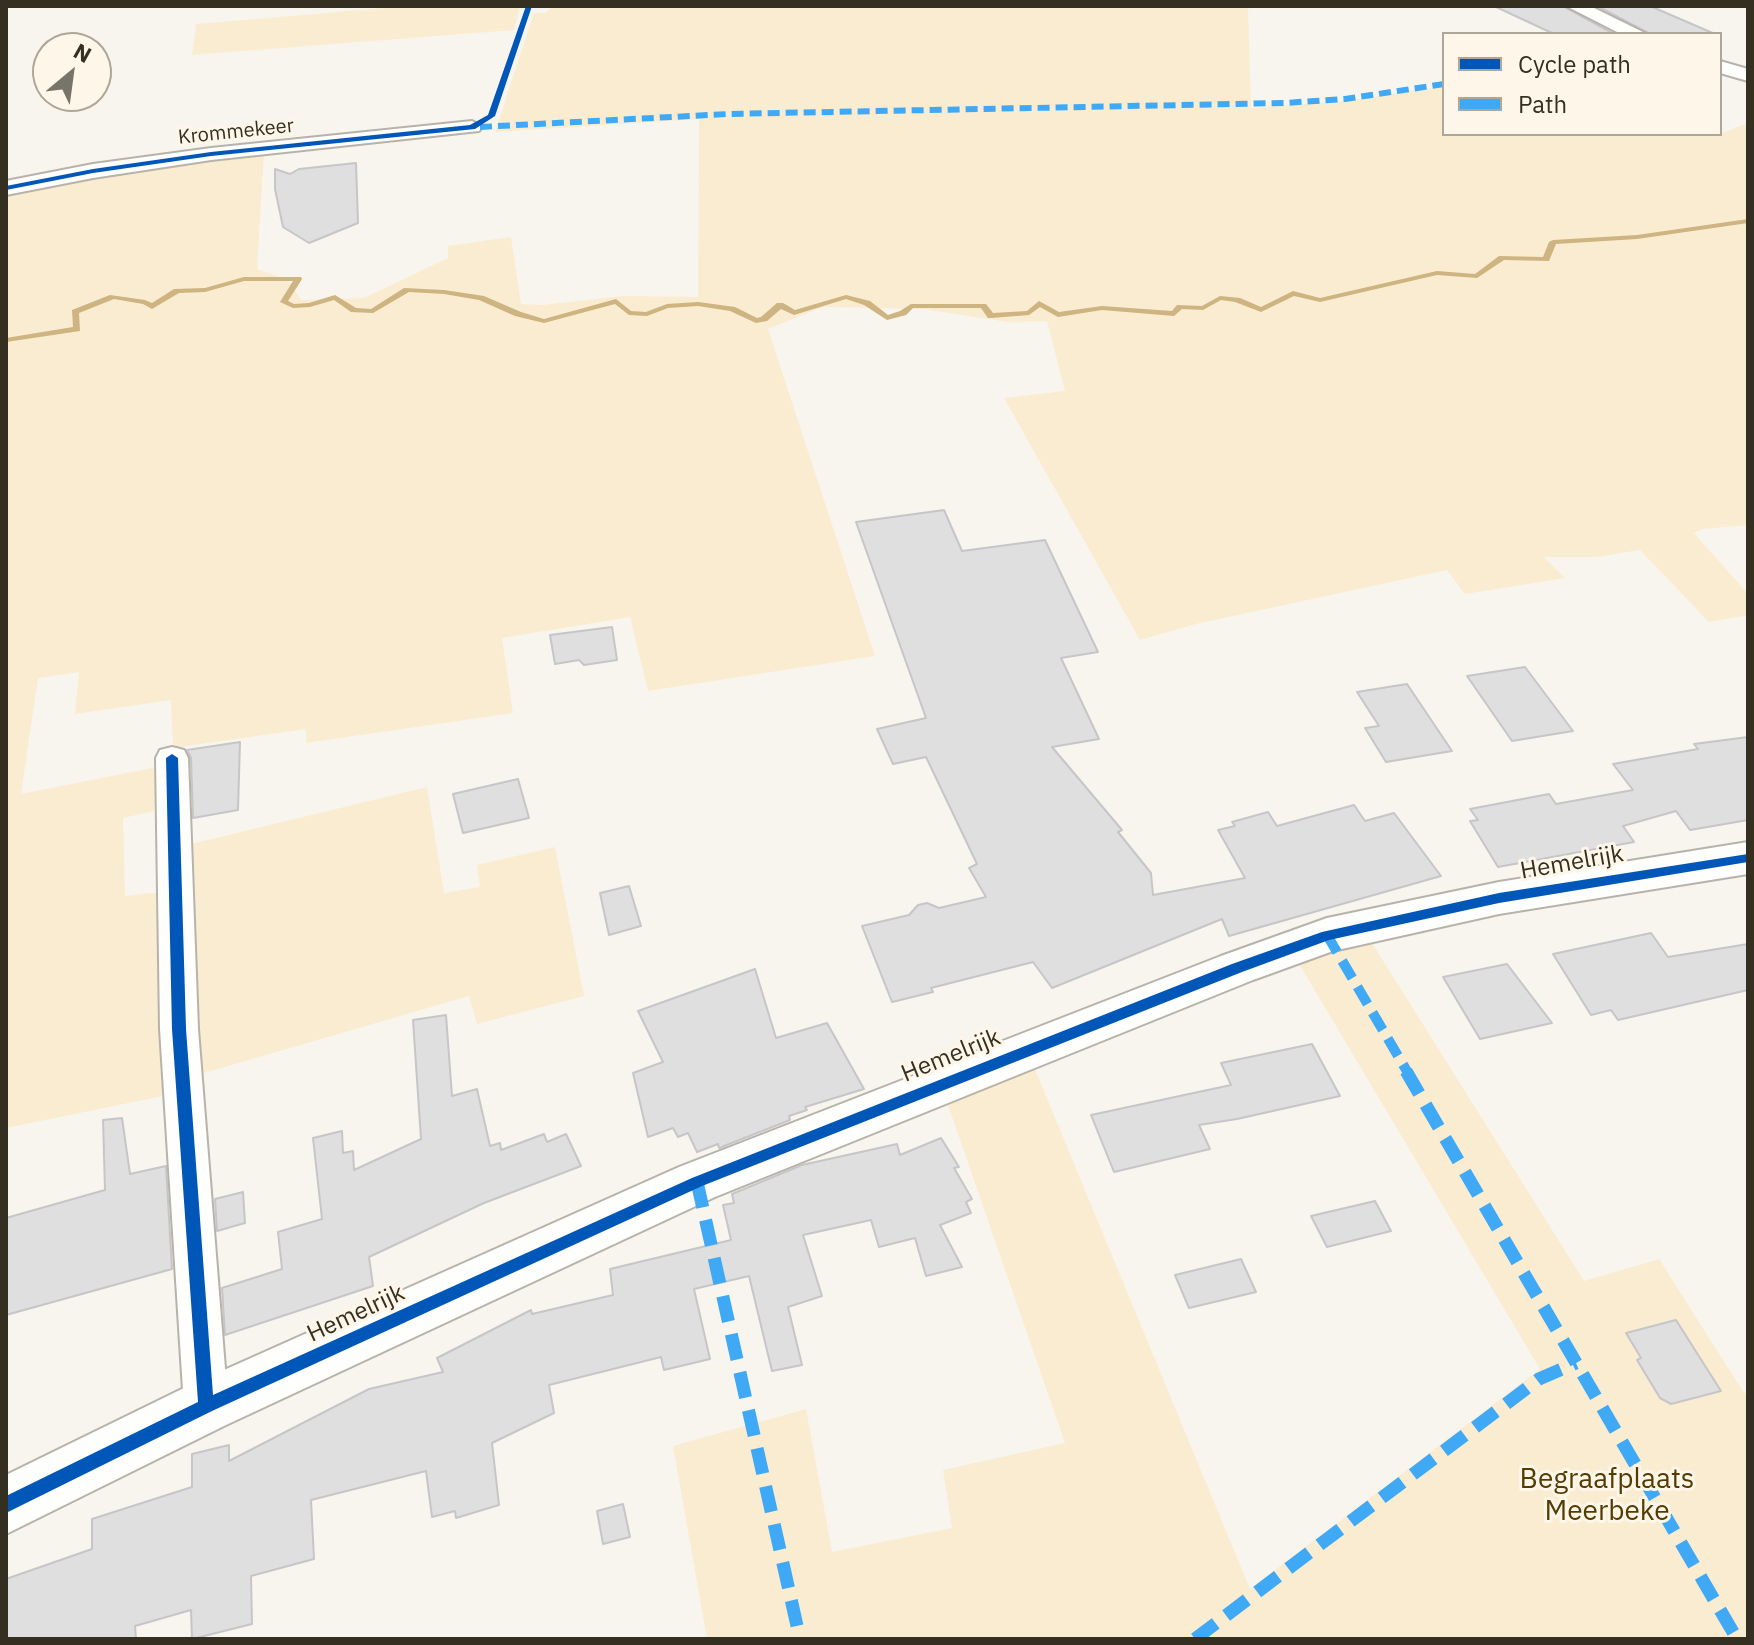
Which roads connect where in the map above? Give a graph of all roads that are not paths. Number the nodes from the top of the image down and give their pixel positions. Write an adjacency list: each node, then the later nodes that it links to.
1 (1575, 6): 2 (street)
2 (1633, 32)
3 (1722, 68): 4 (street)
4 (1748, 75)
5 (472, 127): 6 (street, Krommekeer)
6 (6, 188)
7 (172, 758): 9 (street)
8 (1748, 858): 9 (street, Hemelrijk)
9 (206, 1406): 10 (street, Hemelrijk)
10 (6, 1505)

